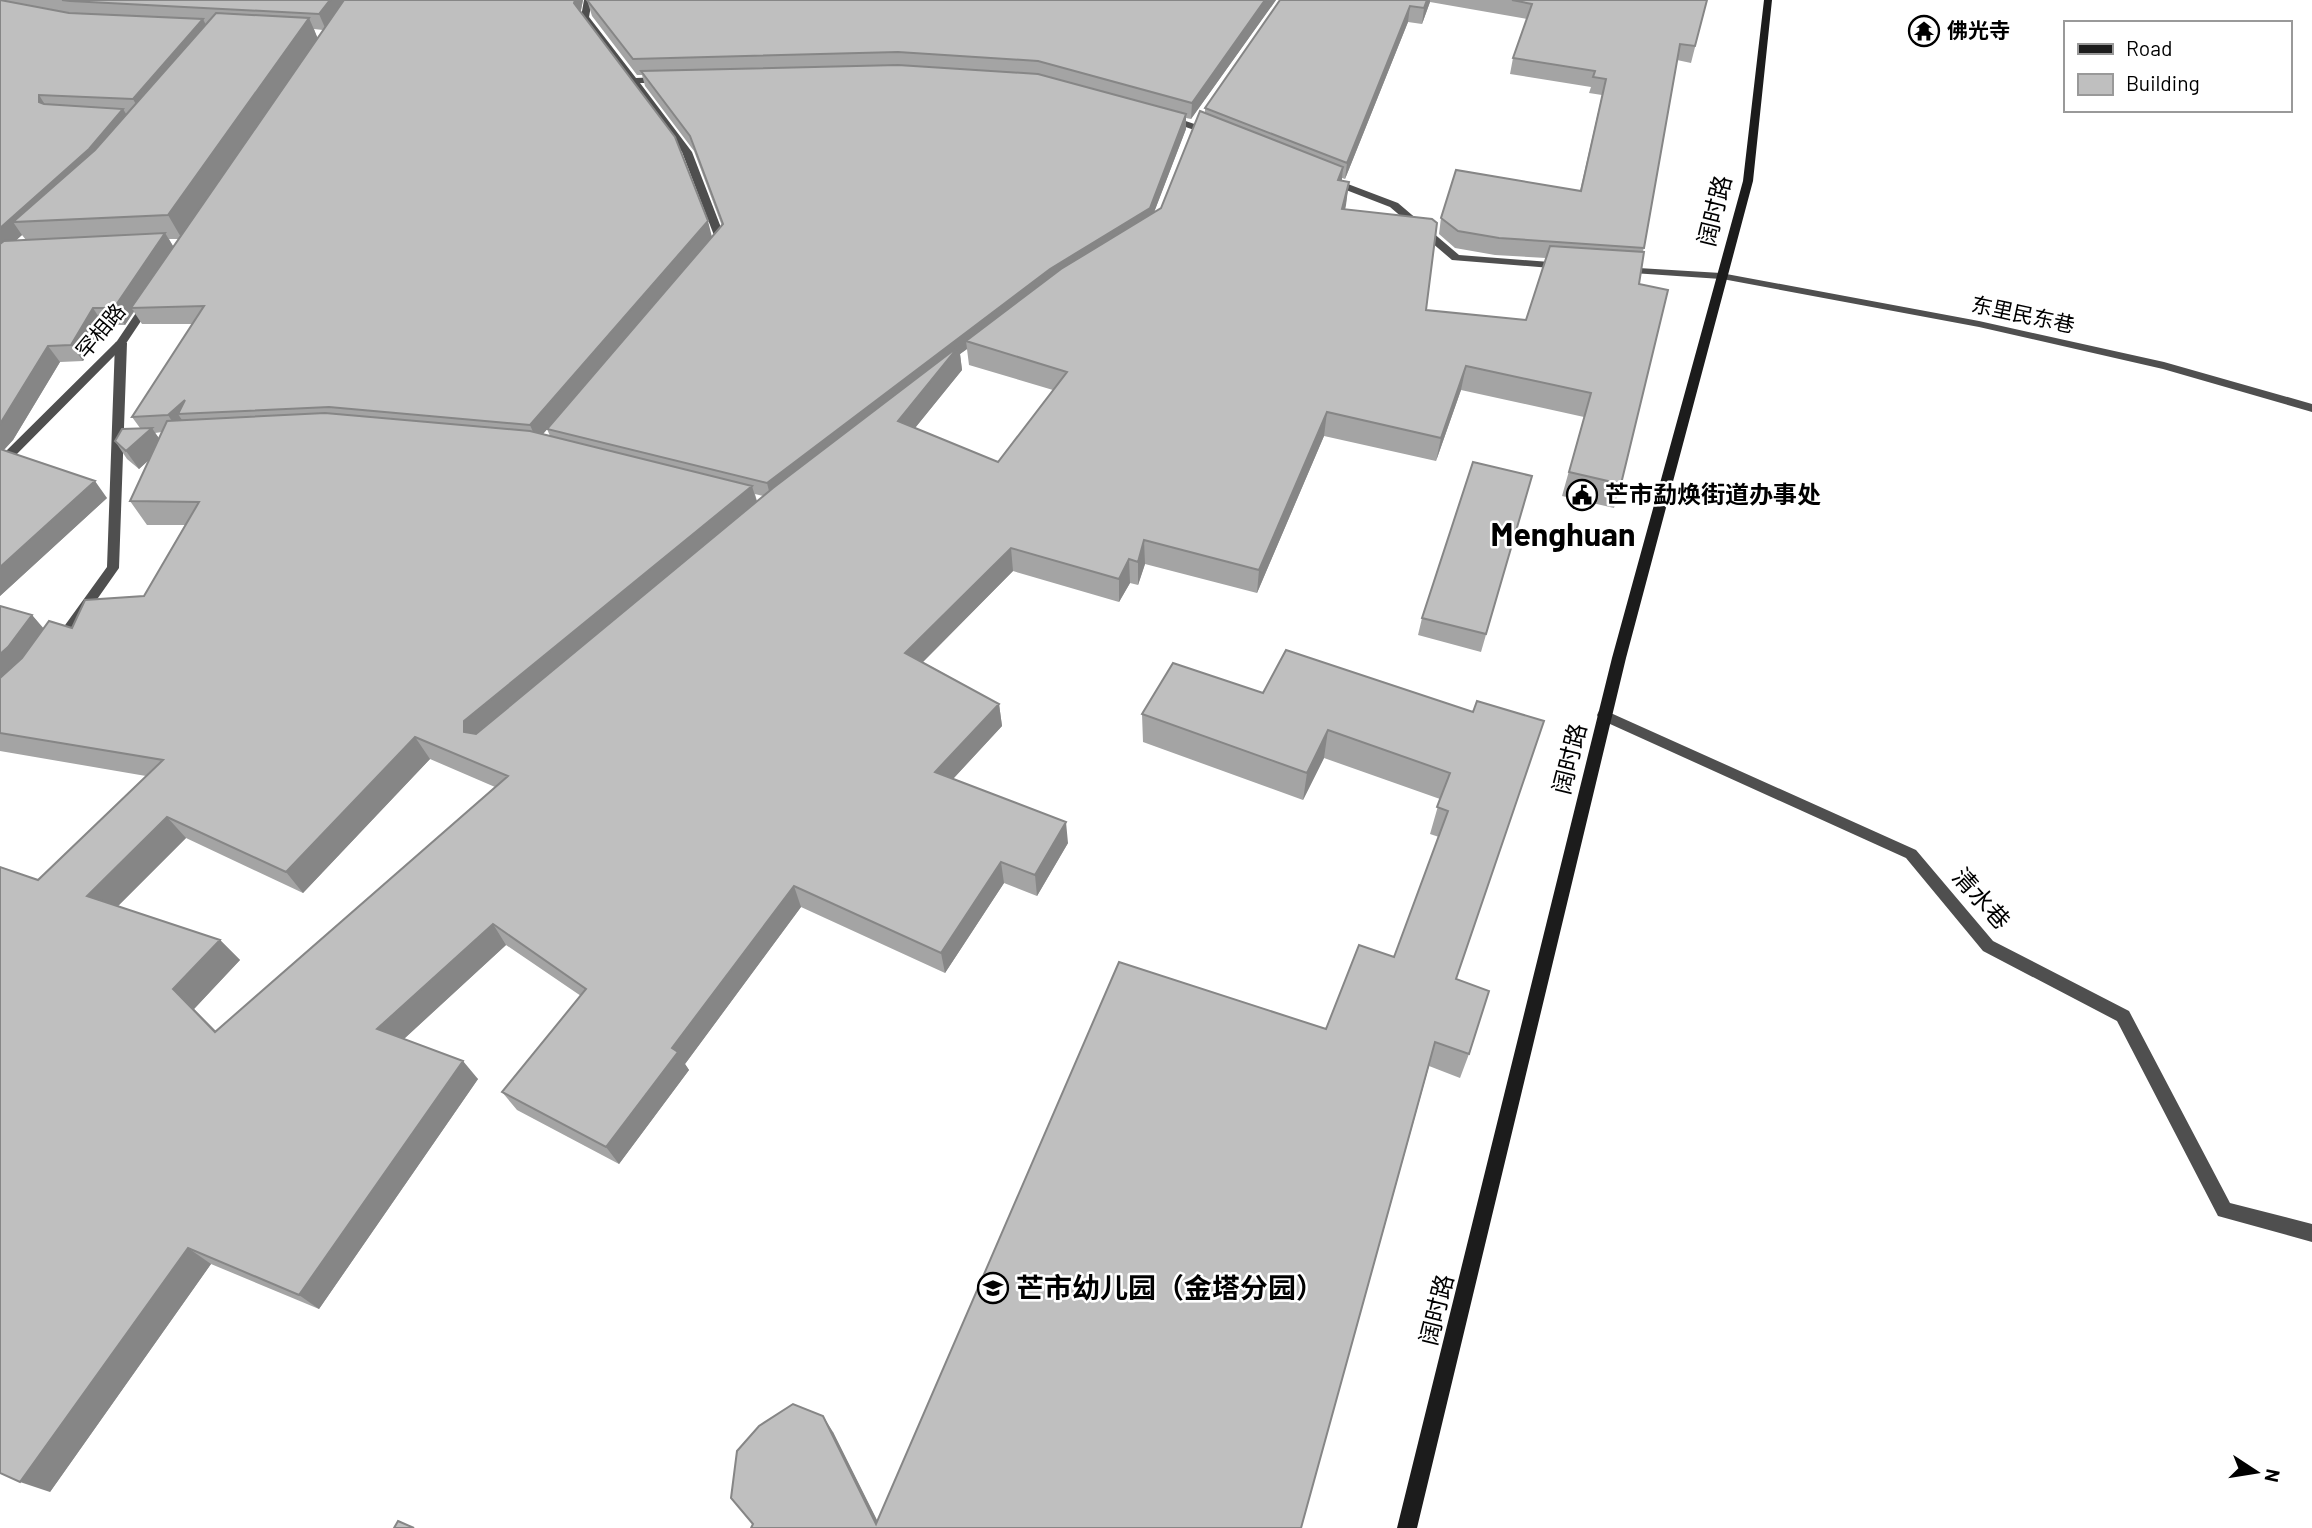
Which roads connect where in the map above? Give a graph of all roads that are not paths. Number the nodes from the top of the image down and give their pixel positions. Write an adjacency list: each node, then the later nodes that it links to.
1 (588, 0): 3 (street)
2 (1768, 0): 14 (main road, 阔时路)
3 (633, 80): 4 (street); 11 (street)
4 (673, 80)
5 (1203, 114): 7 (street)
6 (1156, 115): 7 (street)
7 (1195, 126): 8 (street); 9 (street)
8 (1220, 136)
9 (1191, 139)
10 (1320, 176): 12 (street)
11 (702, 259)
12 (1575, 266)
13 (1615, 269): 14 (street, 东里民东巷)
14 (1721, 276): 17 (street, 东里民东巷); 22 (main road, 阔时路)
15 (158, 288): 16 (street, 罕相路)
16 (121, 343): 19 (street); 20 (street, 罕相路)
17 (2312, 408)
18 (131, 440): 19 (street)
19 (117, 441): 21 (street)
20 (0, 464)
21 (51, 654)
22 (1604, 715): 23 (street, 清水巷); 24 (main road, 阔时路)
23 (2312, 1233)
24 (1407, 1528)

